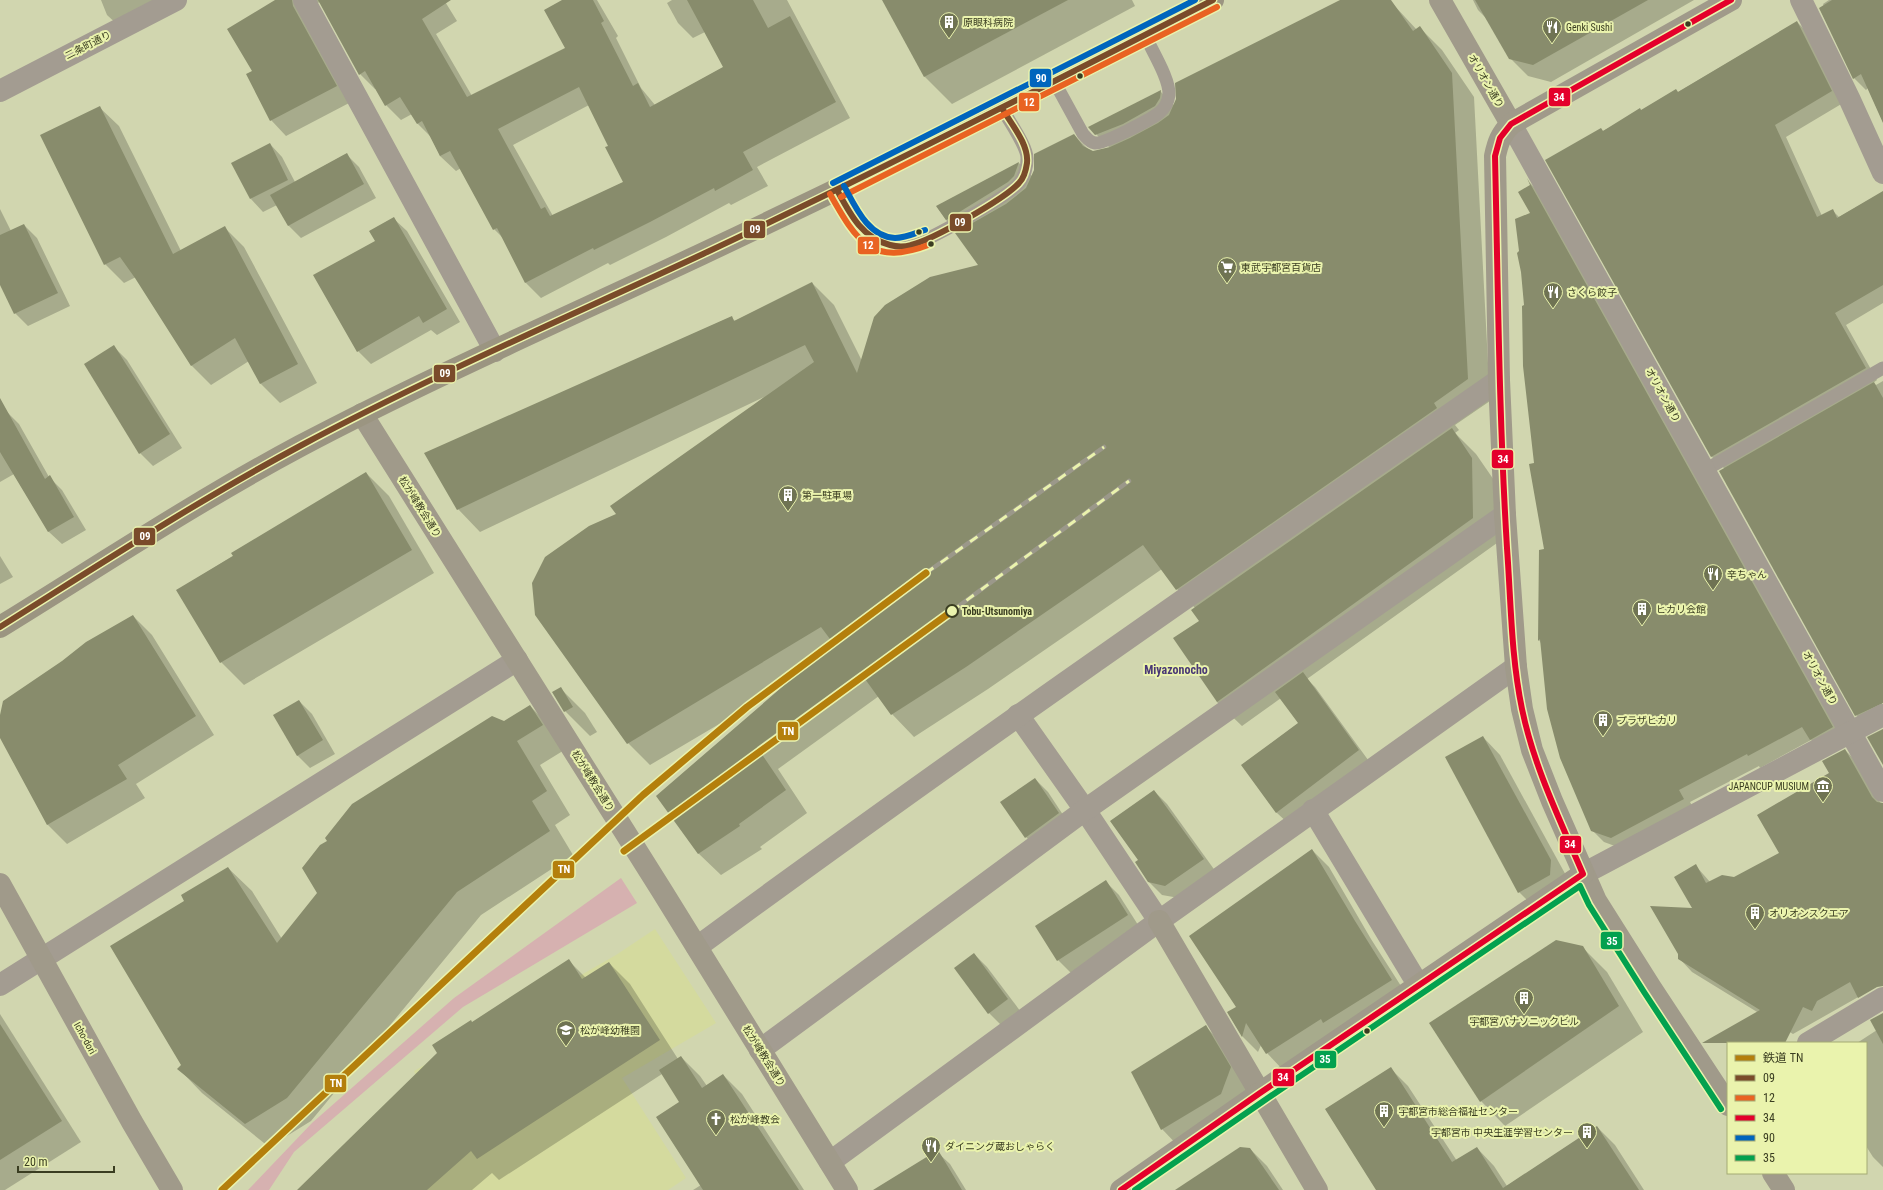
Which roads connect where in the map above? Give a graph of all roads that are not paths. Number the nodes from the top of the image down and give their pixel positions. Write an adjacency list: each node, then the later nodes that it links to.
1 (176, 0): 9 (street, 二条町通り)
2 (304, 0): 14 (street)
3 (1213, 0): 7 (highway)
4 (1440, 0): 11 (street, オリオン通り)
5 (1731, 0): 11 (street)
6 (1800, 0): 12 (street)
7 (1145, 35): 8 (highway); 8 (lane)
8 (1054, 81): 10 (highway)
9 (0, 91)
10 (1002, 108): 13 (highway); 13 (lane)
11 (1511, 124): 16 (street); 18 (street, オリオン通り)
12 (1883, 172)
13 (837, 190): 14 (highway)
14 (495, 351): 17 (highway)
15 (1883, 368): 18 (lane)
16 (1500, 380): 19 (street); 23 (street)
17 (362, 414): 20 (highway); 21 (street, 松が峰教会通り)
18 (1705, 470): 25 (street, オリオン通り)
19 (1505, 515): 22 (street); 27 (street)
20 (0, 627)
21 (517, 660): 32 (street, 松が峰教会通り); 33 (street)
22 (1516, 667): 28 (street); 29 (street)
23 (1018, 715): 27 (street); 32 (street)
24 (1883, 715): 25 (street)
25 (1850, 732): 26 (street, オリオン通り); 29 (street)
26 (1883, 791)
27 (1085, 810): 31 (street); 38 (street)
28 (1313, 810): 31 (street); 35 (street)
29 (1583, 874): 35 (street); 40 (street)
30 (0, 884): 33 (street, Icho-dori)
31 (1159, 921): 39 (street); 41 (street)
32 (697, 947): 38 (street, 松が峰教会通り)
33 (41, 959): 34 (street); 43 (street, Icho-dori)
34 (0, 985)
35 (1419, 986): 39 (street)
36 (1883, 998): 37 (street)
37 (1810, 1042)
38 (760, 1050): 41 (street, 松が峰教会通り)
39 (1260, 1093): 45 (street); 46 (street)
40 (1726, 1097)
41 (830, 1162): 44 (street, 松が峰教会通り)
42 (1774, 1174): 47 (street)
43 (172, 1190)
44 (846, 1190)
45 (1121, 1190)
46 (1317, 1190)
47 (1784, 1190)

